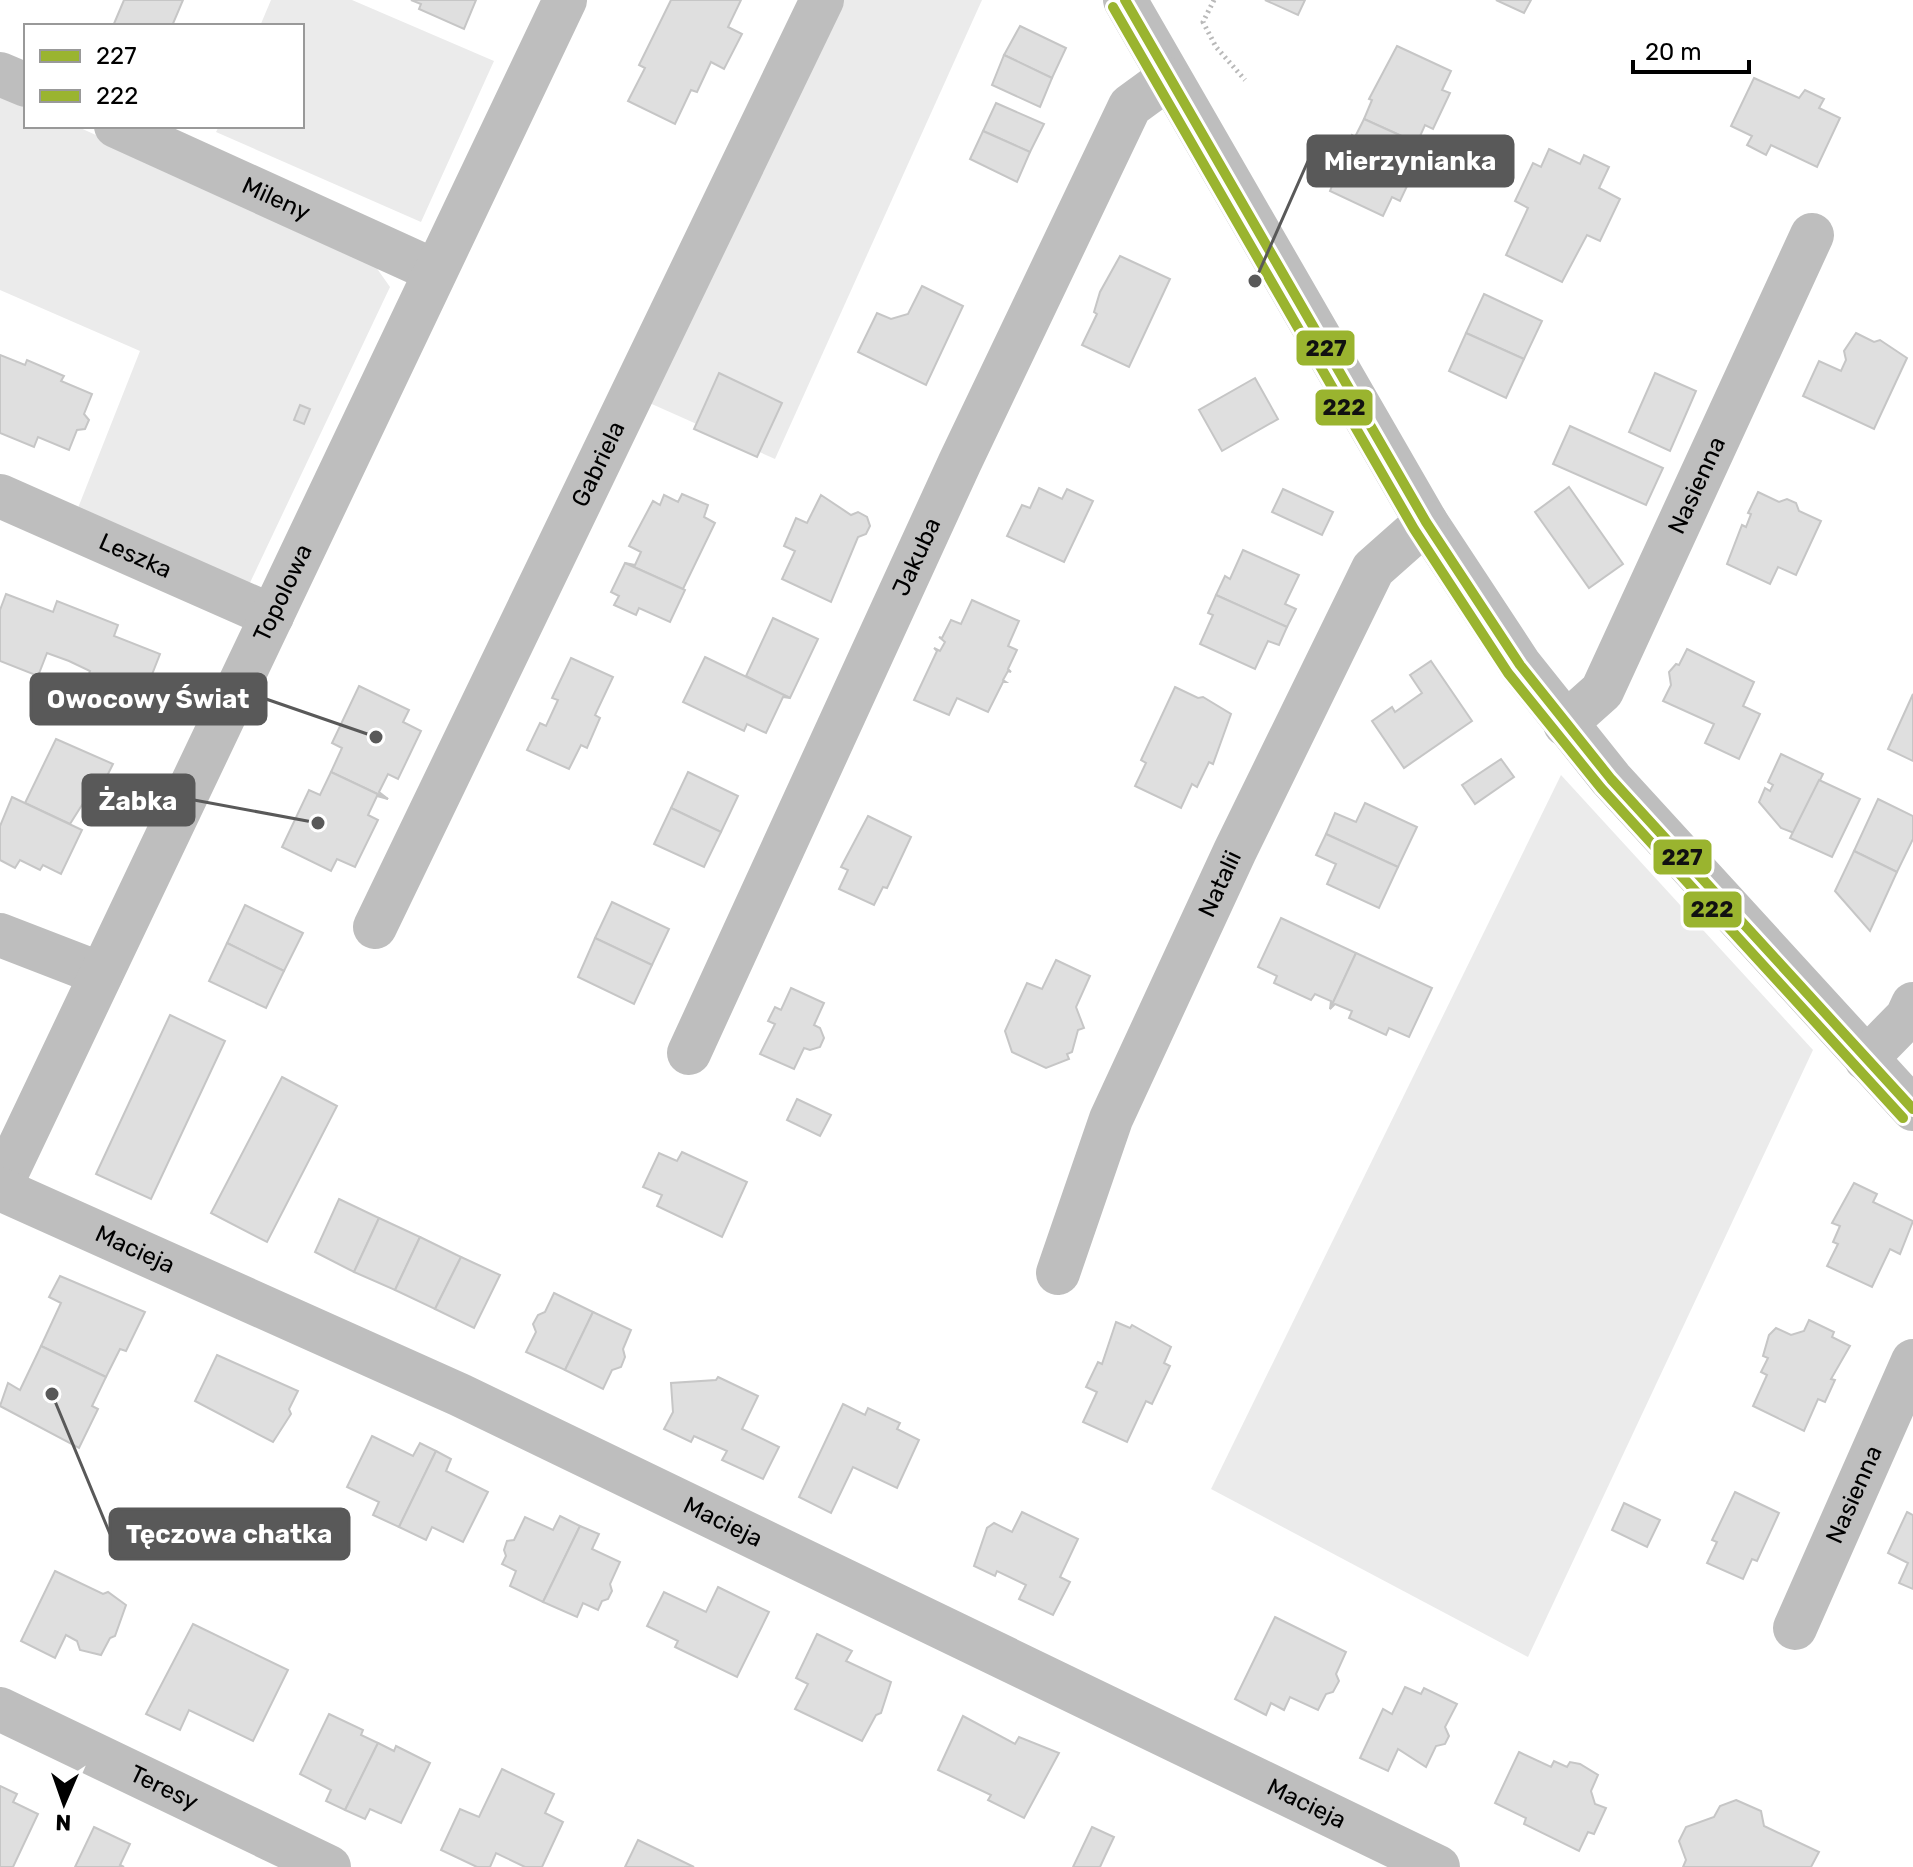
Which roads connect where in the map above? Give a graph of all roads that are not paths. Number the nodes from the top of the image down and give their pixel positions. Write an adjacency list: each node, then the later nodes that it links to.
1 (565, 0): 9 (street, Topolowa)
2 (822, 0): 14 (street, Gabriela)
3 (1125, 0): 5 (street)
4 (0, 74): 6 (street)
5 (1167, 79): 11 (street); 18 (street, Jakuba)
6 (24, 84)
7 (120, 128): 9 (street, Mileny)
8 (1812, 235): 13 (street, Nasienna)
9 (435, 271): 12 (street, Topolowa)
10 (0, 496): 12 (street, Leszka)
11 (1426, 522): 13 (street); 22 (street, Natalii)
12 (272, 616): 16 (street, Topolowa)
13 (1565, 724): 19 (street)
14 (375, 927)
15 (0, 935): 16 (street)
16 (101, 974): 21 (street, Topolowa)
17 (1913, 1004): 19 (street)
18 (689, 1053)
19 (1866, 1059): 20 (street)
20 (1913, 1109)
21 (0, 1188): 27 (street, Macieja)
22 (1058, 1273)
23 (1913, 1361): 24 (street, Nasienna)
24 (1795, 1628)
25 (0, 1709): 26 (street, Teresy)
26 (329, 1867)
27 (1438, 1867)

